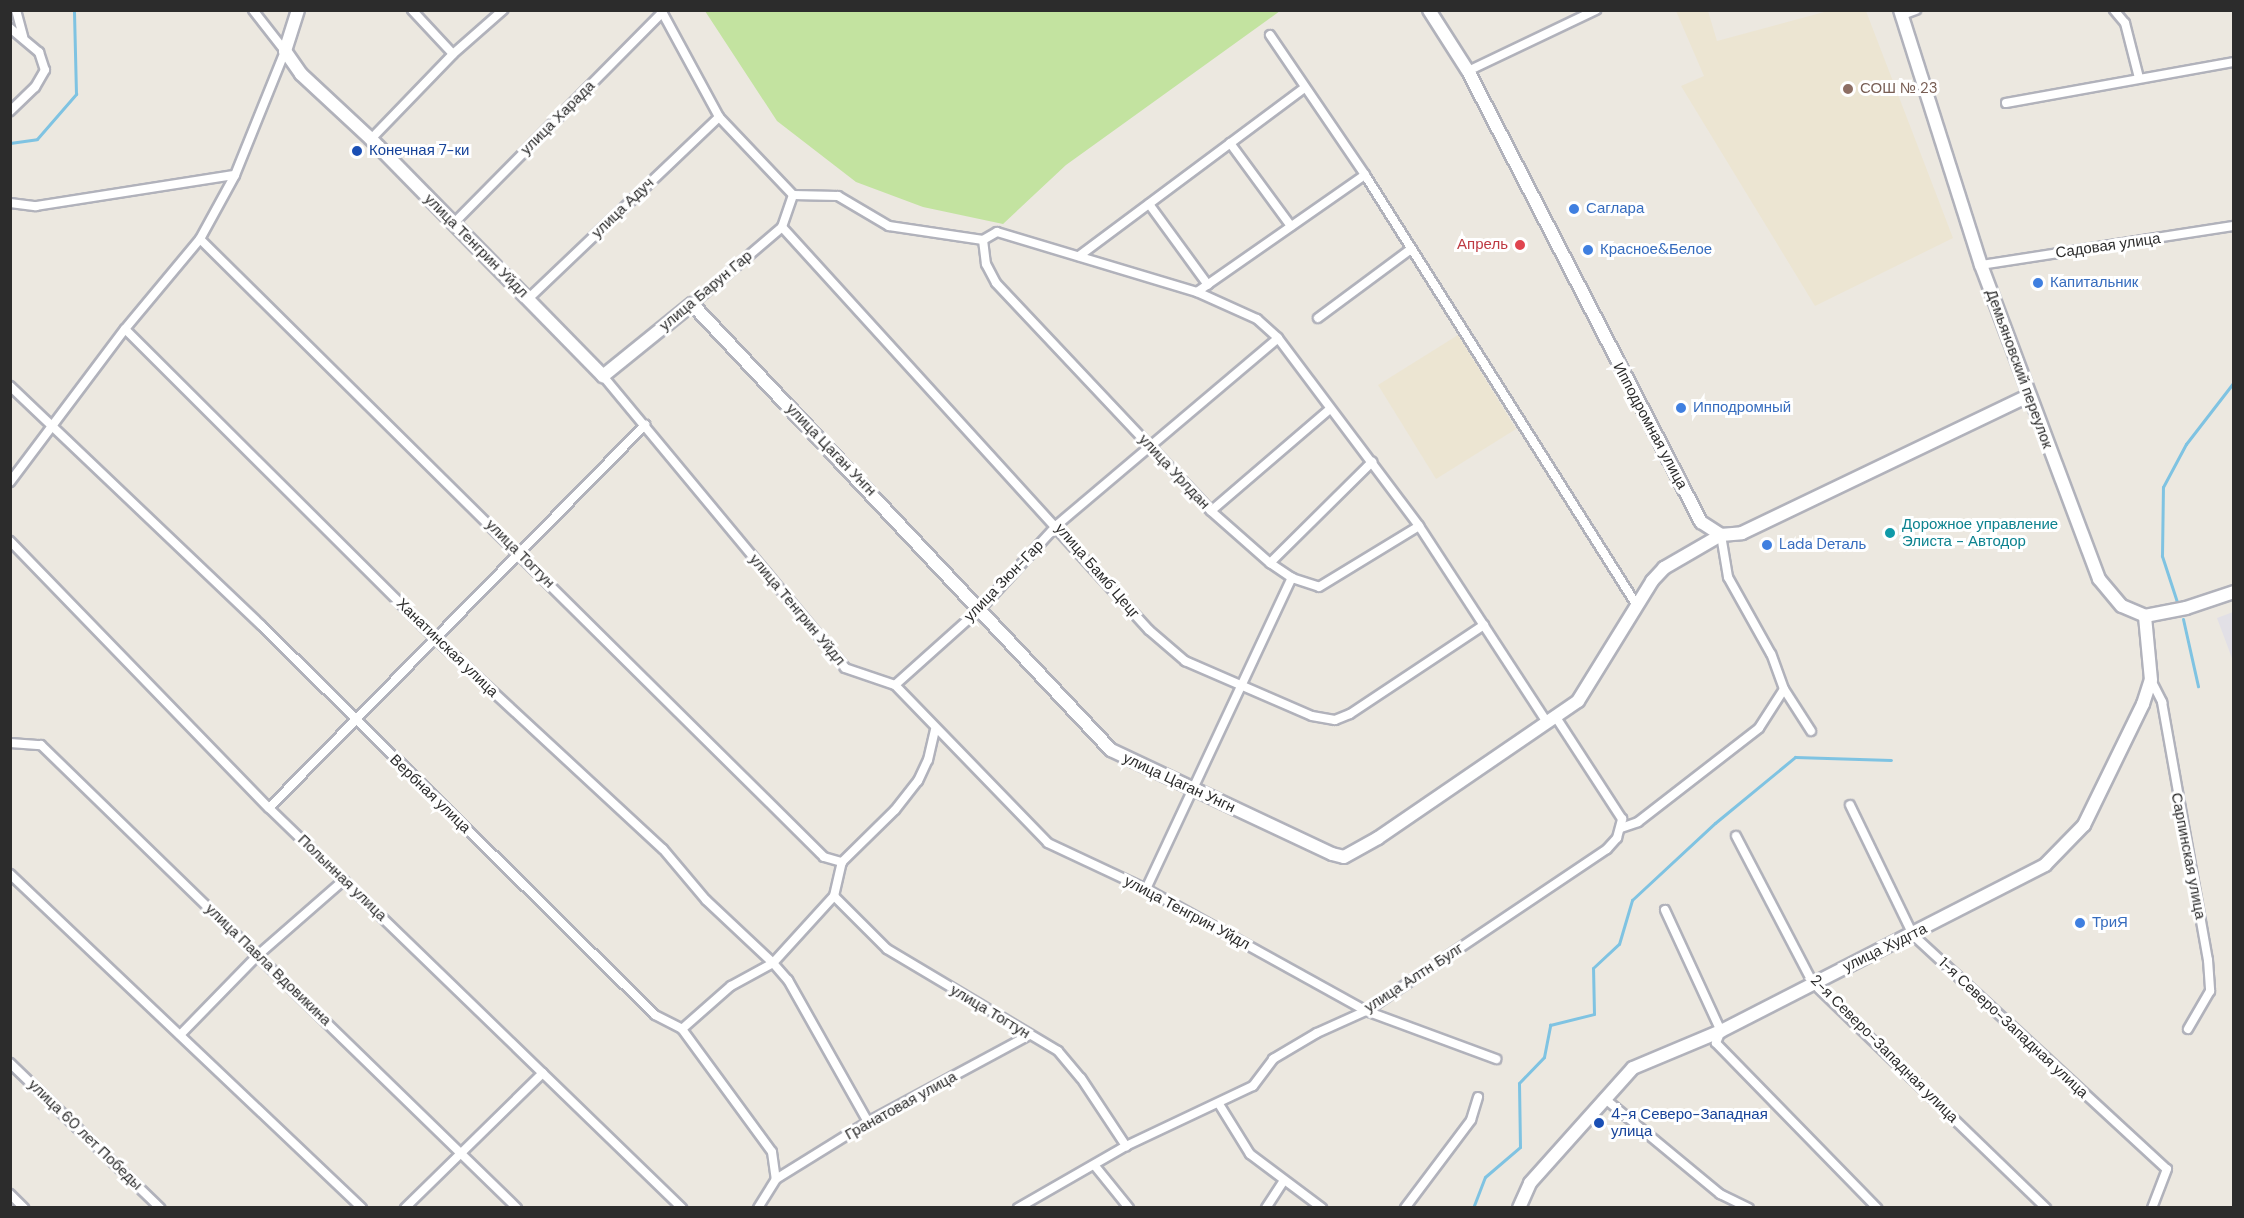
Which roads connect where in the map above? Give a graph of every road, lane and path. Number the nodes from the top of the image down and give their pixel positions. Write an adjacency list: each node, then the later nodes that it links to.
1 (16, 10): 14 (street)
2 (253, 10): 15 (street, улица Тенгрин Уйдл)
3 (298, 10): 15 (street)
4 (412, 10): 16 (street)
5 (503, 10): 16 (street)
6 (1429, 10): 18 (street, Ипподромная улица)
7 (1596, 10): 18 (street)
8 (1916, 10): 11 (street)
9 (2114, 10): 19 (street)
10 (661, 12): 23 (street); 31 (street, улица Харада)
11 (1901, 13): 39 (street, Демьяновский переулок)
12 (10, 28): 14 (street)
13 (1270, 35): 20 (street)
14 (23, 38): 22 (street)
15 (285, 51): 24 (street, улица Тенгрин Уйдл); 26 (street)
16 (453, 54): 24 (street)
17 (2234, 62): 19 (street)
18 (1468, 71): 59 (street, Ипподромная улица)
19 (2139, 78): 21 (street)
20 (1304, 88): 25 (street); 27 (street)
21 (2006, 103)
22 (10, 111)
23 (718, 117): 28 (street); 42 (street, улица Адуч)
24 (371, 139): 31 (street, улица Тенгрин Уйдл)
25 (1230, 143): 30 (street); 32 (street)
26 (235, 175): 29 (street); 35 (street)
27 (1365, 175): 32 (street); 37 (street)
28 (793, 195): 34 (street); 36 (street)
29 (10, 203)
30 (1149, 204): 38 (street); 40 (street)
31 (453, 224): 42 (street, улица Тенгрин Уйдл)
32 (1291, 226): 40 (street)
33 (2234, 226): 39 (street, Садовая улица)
34 (782, 227): 43 (street, улица Барун Гар); 57 (street, улица Бамб Цецг)
35 (200, 239): 45 (street); 61 (street, улица Тогтун)
36 (983, 240): 38 (street); 53 (street, улица Урлдан)
37 (1411, 249): 44 (street); 65 (street)
38 (1079, 255): 41 (street)
39 (1982, 264): 49 (street, Демьяновский переулок)
40 (1208, 285): 41 (street)
41 (1197, 292): 46 (street)
42 (528, 299): 47 (street, улица Тенгрин Уйдл)
43 (692, 304): 47 (street, улица Барун Гар); 66 (street, улица Цаган Унгн)
44 (1318, 318)
45 (125, 329): 52 (street); 69 (street, Ханатинская улица)
46 (1278, 338): 50 (street); 53 (street, улица Зюн-Гар)
47 (603, 376): 51 (street, улица Тенгрин Уйдл)
48 (10, 386): 52 (street, Вербная улица)
49 (2028, 396): 59 (street); 67 (street, Демьяновский переулок)
50 (1330, 409): 54 (street); 56 (street)
51 (645, 425): 61 (street); 71 (street, улица Тенгрин Уйдл)
52 (53, 426): 55 (street); 75 (street, Вербная улица)
53 (1150, 445): 56 (street, улица Урлдан); 57 (street, улица Зюн-Гар)
54 (1372, 462): 58 (street); 62 (street)
55 (10, 482)
56 (1211, 512): 62 (street, улица Урлдан)
57 (1057, 525): 66 (street, улица Зюн-Гар); 72 (street, улица Бамб Цецг)
58 (1419, 526): 63 (street, улица Урлдан); 68 (street)
59 (1721, 535): 65 (street, улица Цаган Унгн); 73 (street)
60 (10, 541): 81 (street, Полынная улица)
61 (518, 552): 69 (street); 84 (street, улица Тогтун)
62 (1270, 563): 63 (street, улица Урлдан)
63 (1292, 578): 72 (street)
64 (2234, 592): 67 (street)
65 (1636, 604): 74 (street, улица Цаган Унгн)
66 (981, 608): 71 (street, улица Зюн-Гар); 79 (street, улица Цаган Унгн)
67 (2145, 616): 70 (street, улица Худгта)
68 (1484, 625): 72 (street, улица Бамб Цецг); 74 (street)
69 (436, 639): 75 (street); 92 (street, Ханатинская улица)
70 (2151, 680): 90 (street, улица Худгта); 96 (street, Сарпинская улица)
71 (894, 685): 76 (street, улица Тенгрин Уйдл)
72 (1244, 686): 79 (street)
73 (1784, 689): 77 (street); 82 (street)
74 (1551, 719): 79 (street, улица Цаган Унгн); 82 (street)
75 (355, 721): 81 (street); 95 (street, Вербная улица)
76 (935, 730): 84 (street); 87 (street, улица Тенгрин Уйдл)
77 (1811, 731)
78 (10, 743): 91 (street, улица Павла Вдовикина)
79 (1192, 791): 87 (street)
80 (1850, 805): 90 (street, 1-я Северо-Западная улица)
81 (269, 808): 86 (street, Полынная улица)
82 (1622, 828): 94 (street, улица Алтн Булг)
83 (1736, 836): 93 (street, 2-я Северо-Западная улица)
84 (842, 862): 88 (street)
85 (10, 874): 98 (street)
86 (344, 880): 91 (street); 102 (street, Полынная улица)
87 (1146, 889): 94 (street, улица Тенгрин Уйдл)
88 (834, 896): 92 (street); 99 (street, улица Тогтун)
89 (1665, 910): 97 (street)
90 (1913, 935): 93 (street, улица Худгта); 129 (street, 1-я Северо-Западная улица)
91 (258, 955): 98 (street); 108 (street, улица Павла Вдовикина)
92 (773, 963): 95 (street); 106 (street, Ханатинская улица)
93 (1813, 983): 97 (street, улица Худгта); 128 (street, 2-я Северо-Западная улица)
94 (1366, 1011): 100 (street, улица Тенгрин Уйдл); 105 (street, улица Алтн Булг)
95 (682, 1029): 110 (street, Вербная улица)
96 (2188, 1029)
97 (1720, 1031): 104 (street, улица Худгта); 127 (street)
98 (180, 1035): 115 (street)
99 (1028, 1036): 106 (street, Гранатовая улица); 107 (street, улица Тогтун)
100 (1496, 1059)
101 (10, 1063): 114 (street, улица 60 лет Победы)
102 (543, 1073): 108 (street); 118 (street, Полынная улица)
103 (1478, 1096): 124 (street)
104 (1604, 1098): 125 (street, улица Худгта); 126 (street)
105 (1219, 1104): 107 (street, улица Алтн Булг); 111 (street)
106 (868, 1122): 110 (street, Гранатовая улица)
107 (1126, 1146): 109 (street, улица Алтн Булг)
108 (461, 1153): 116 (street); 117 (street, улица Павла Вдовикина)
109 (1095, 1166): 120 (street, улица Алтн Булг); 121 (street)
110 (776, 1179): 119 (street)
111 (1284, 1180): 122 (street); 123 (street)
112 (10, 1194): 113 (street)
113 (24, 1208)
114 (160, 1208)
115 (362, 1208)
116 (405, 1208)
117 (517, 1208)
118 (682, 1208)
119 (758, 1208)
120 (1018, 1208)
121 (1129, 1208)
122 (1266, 1208)
123 (1322, 1208)
124 (1404, 1208)
125 (1519, 1208)
126 (1749, 1208)
127 (1877, 1208)
128 (2046, 1208)
129 (2152, 1208)

